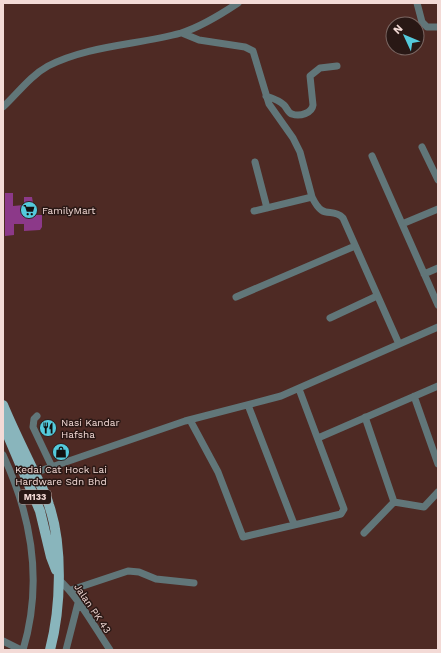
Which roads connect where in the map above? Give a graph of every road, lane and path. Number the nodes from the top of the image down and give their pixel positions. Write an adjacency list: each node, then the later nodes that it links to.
1 (238, 3): 4 (street)
2 (417, 3): 3 (street)
3 (438, 27)
4 (182, 33): 6 (street); 7 (street)
5 (337, 66): 6 (street)
6 (266, 96): 12 (street)
7 (3, 107)
8 (422, 147): 11 (street)
9 (372, 156): 16 (street)
10 (255, 162): 13 (street)
11 (438, 180)
12 (312, 197): 13 (street); 17 (street)
13 (267, 208): 15 (street)
14 (438, 209): 16 (street)
15 (254, 211)
16 (402, 224): 19 (street)
17 (355, 246): 20 (street); 21 (street)
18 (438, 268): 19 (street)
19 (424, 274): 22 (street)
20 (378, 296): 23 (street); 25 (street)
21 (236, 297)
22 (438, 305)
23 (330, 318)
24 (438, 327): 25 (street)
25 (399, 344): 27 (street)
26 (438, 386): 28 (street)
27 (299, 389): 30 (street); 36 (street)
28 (414, 396): 32 (street); 38 (street)
29 (3, 405): 40 (main road, M133)
30 (248, 405): 33 (street); 43 (street)
31 (37, 416): 39 (street)
32 (365, 417): 36 (street); 42 (street)
33 (190, 420): 39 (street); 43 (street)
34 (3, 424): 35 (main road, M133)
35 (6, 436): 40 (main road, M133)
36 (318, 438): 43 (street)
37 (3, 455): 50 (street)
38 (438, 464)
39 (52, 467): 40 (street)
40 (30, 475): 45 (main road, M133)
41 (438, 492): 42 (street)
42 (394, 502): 44 (street)
43 (294, 524)
44 (364, 533)
45 (58, 576): 47 (street, Jalan PK 43); 51 (main road, M133)
46 (194, 583): 47 (street)
47 (71, 590): 48 (street, Jalan PK 43)
48 (78, 603): 52 (street); 53 (street, Jalan PK 43)
49 (3, 641): 50 (street)
50 (22, 650)
51 (50, 650)
52 (66, 650)
53 (110, 650)

